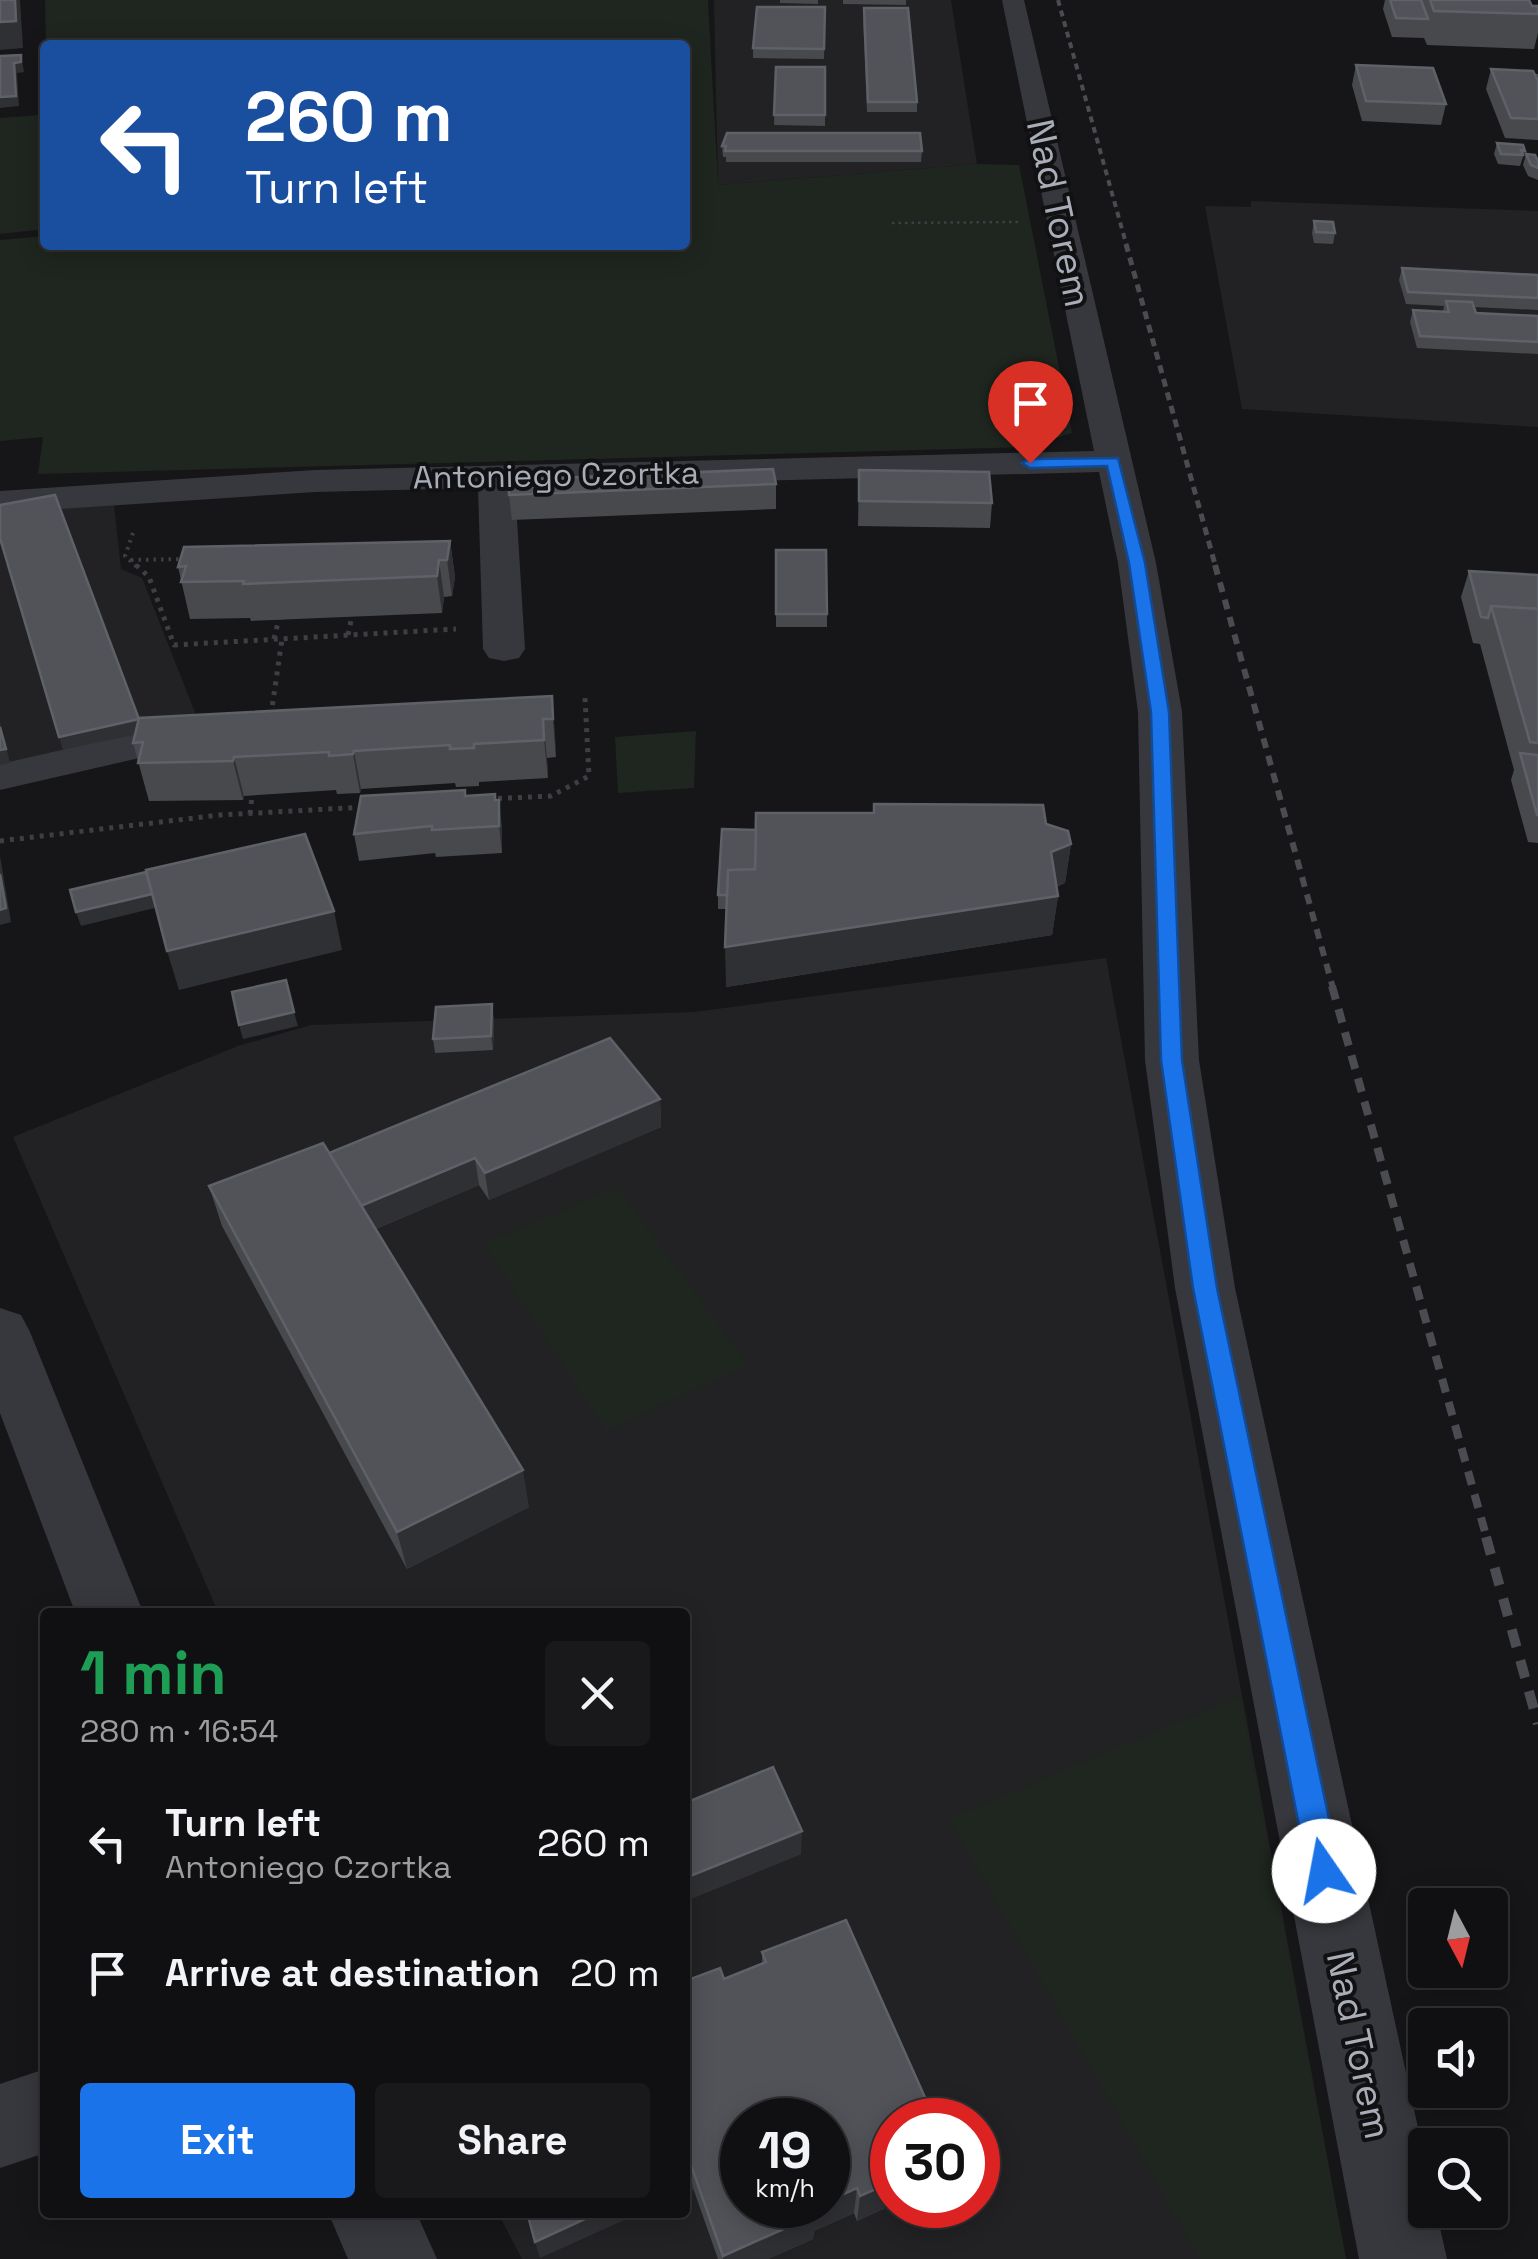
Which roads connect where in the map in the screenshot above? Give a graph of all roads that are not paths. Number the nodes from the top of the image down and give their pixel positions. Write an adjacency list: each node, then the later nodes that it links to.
1 (1012, 0): 2 (street, Nad Torem)
2 (1113, 461): 3 (street, Antoniego Czortka); 14 (street, Nad Torem)
3 (496, 477): 4 (street, Antoniego Czortka); 5 (street)
4 (0, 502)
5 (504, 649)
6 (270, 715): 7 (street)
7 (0, 777)
8 (0, 1332): 9 (street)
9 (107, 1608)
10 (40, 2113): 11 (street)
11 (0, 2126)
12 (373, 2218): 13 (street)
13 (393, 2259)
14 (1403, 2259)

